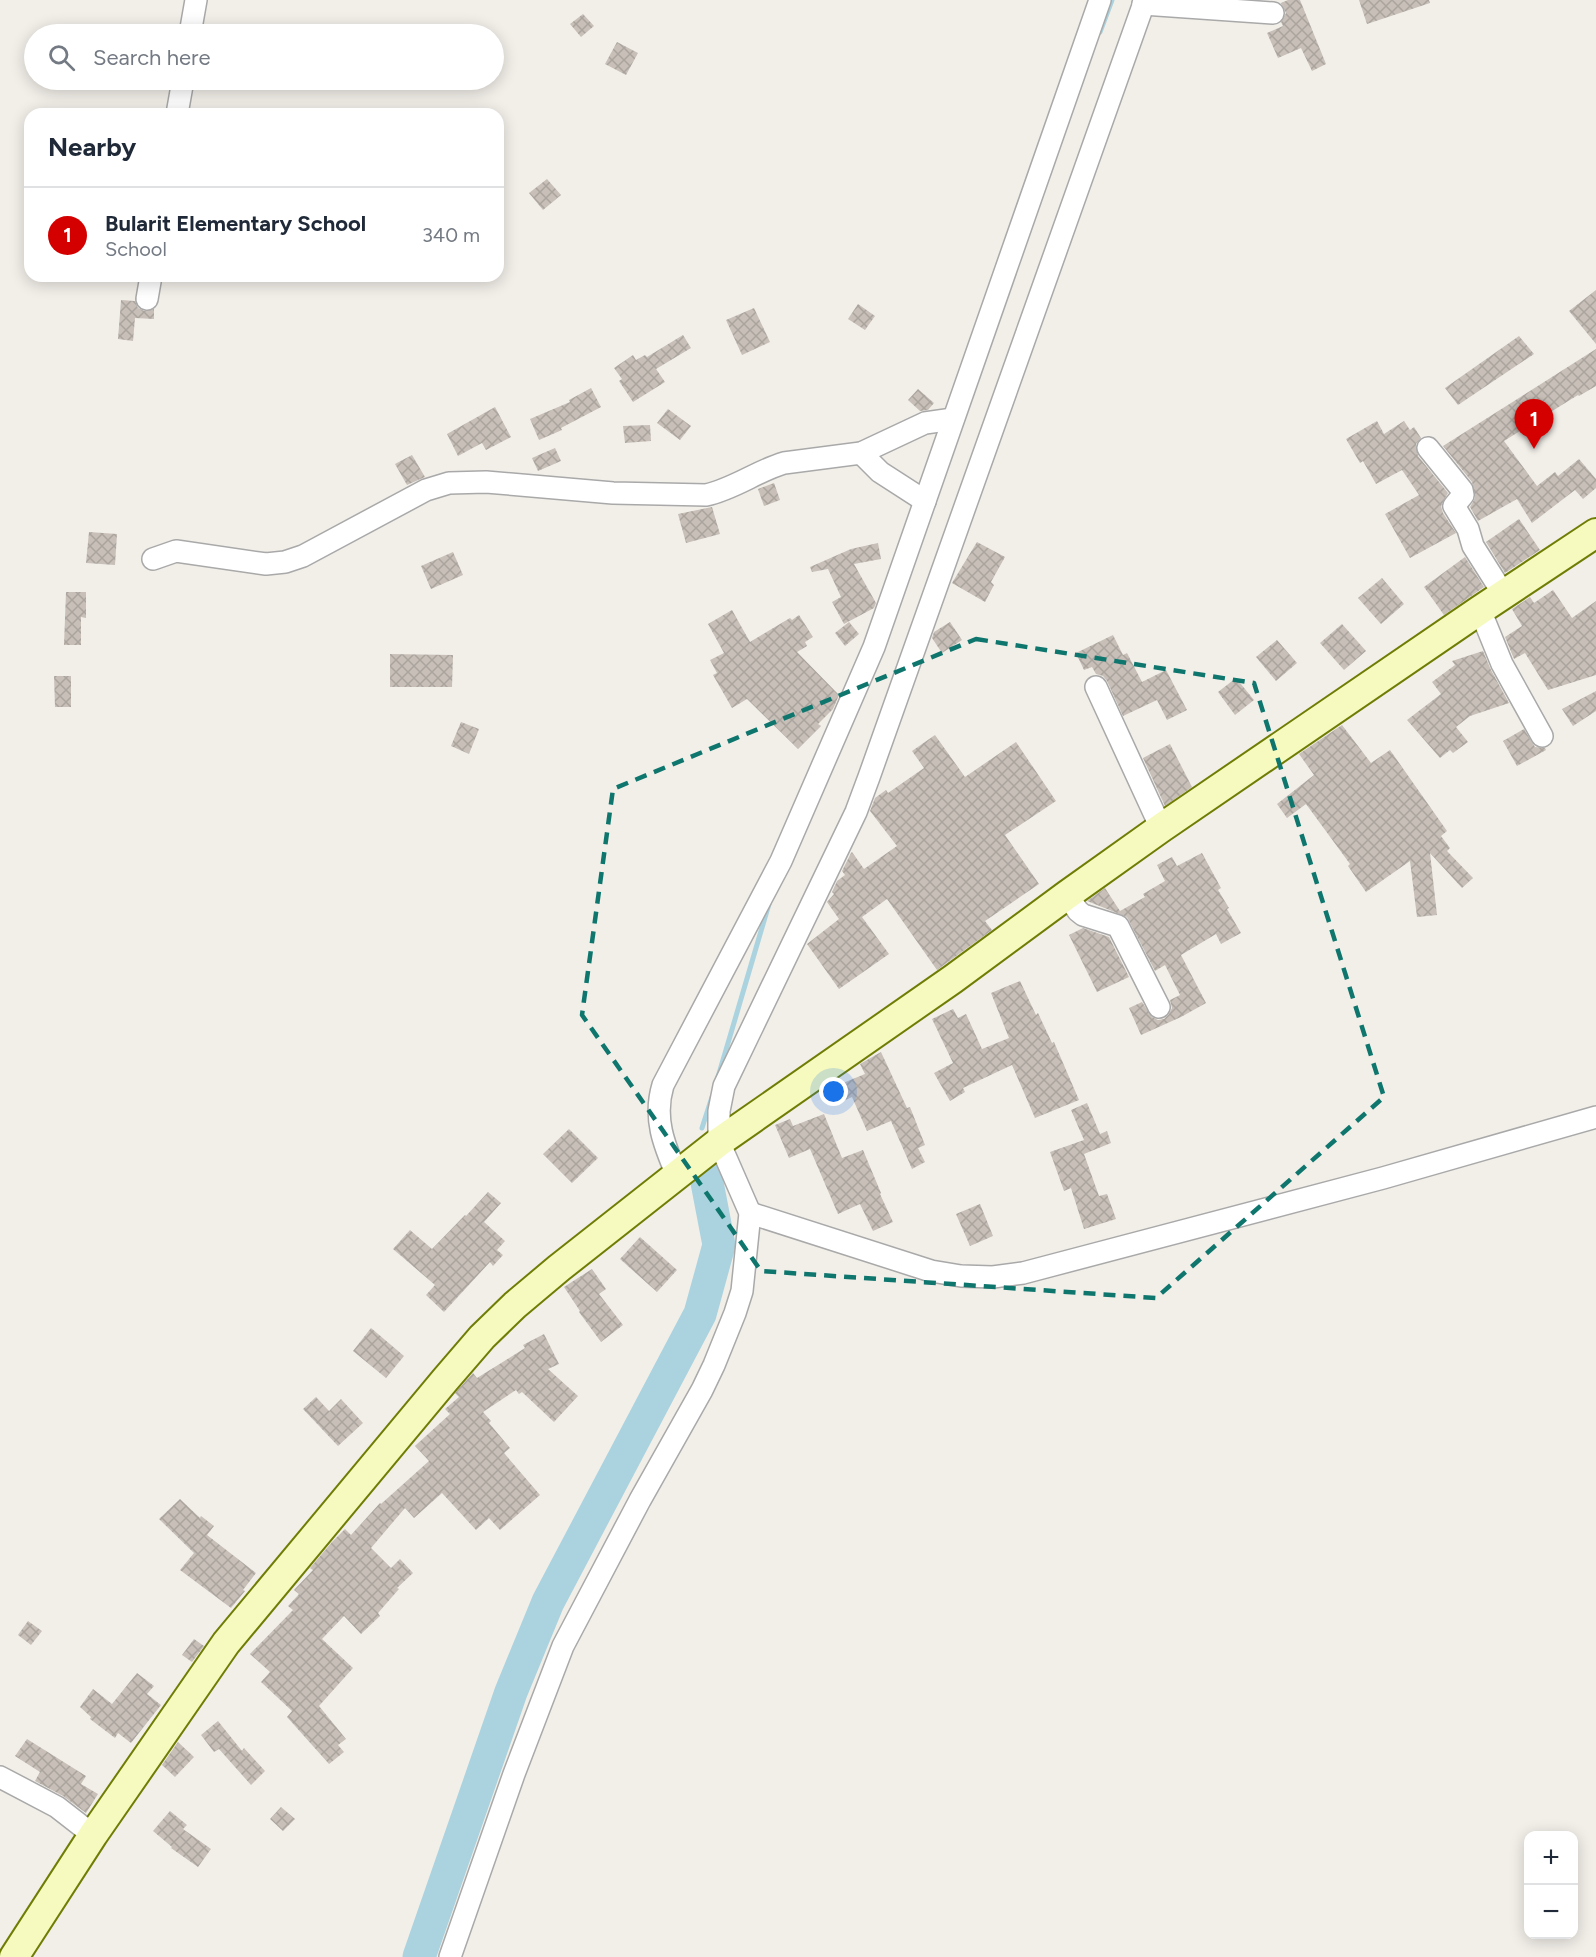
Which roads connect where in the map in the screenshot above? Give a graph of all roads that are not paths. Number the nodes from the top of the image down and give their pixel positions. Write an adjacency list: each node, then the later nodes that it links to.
1 (196, 0): 5 (street)
2 (1100, 0): 10 (street)
3 (1144, 2): 4 (street); 24 (street)
4 (1273, 13)
5 (192, 24)
6 (181, 90): 7 (street)
7 (178, 108)
8 (150, 282): 9 (street)
9 (147, 299)
10 (953, 420): 12 (street); 13 (street)
11 (1428, 448): 16 (street)
12 (861, 453): 13 (street); 15 (street)
13 (924, 501): 25 (street)
14 (1596, 533): 16 (street)
15 (153, 559)
16 (1504, 595): 17 (street)
17 (1480, 610): 19 (street); 20 (street)
18 (1096, 687): 20 (street)
19 (1542, 736)
20 (1161, 828): 21 (street)
21 (1067, 894): 22 (street); 24 (street)
22 (1159, 1007)
23 (1596, 1118): 26 (street)
24 (719, 1142): 25 (street); 26 (street)
25 (677, 1175): 28 (street)
26 (750, 1213): 30 (street)
27 (0, 1777): 28 (street)
28 (93, 1835): 29 (street)
29 (14, 1957)
30 (450, 1957)

